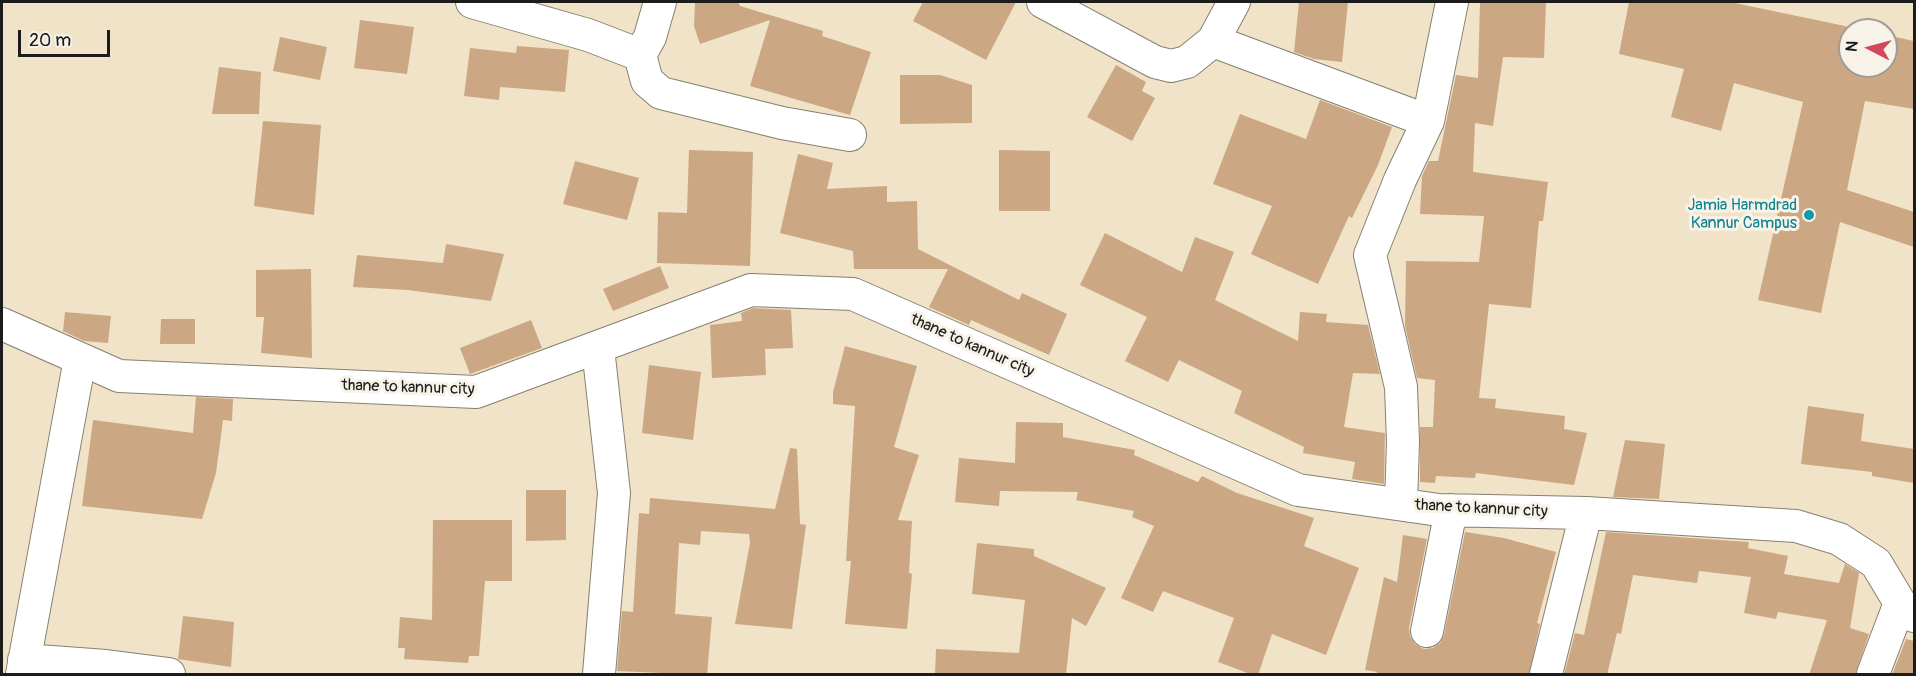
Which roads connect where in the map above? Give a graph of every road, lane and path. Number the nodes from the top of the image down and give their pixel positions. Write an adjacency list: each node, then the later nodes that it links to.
1 (472, 2): 7 (street)
2 (660, 2): 7 (street)
3 (1043, 2): 6 (street)
4 (1234, 2): 6 (street)
5 (1452, 2): 8 (street)
6 (1213, 41): 8 (street)
7 (640, 55): 9 (street)
8 (1428, 121): 13 (street)
9 (850, 135)
10 (2, 324): 12 (street, thane to kannur city)
11 (598, 348): 12 (street, thane to kannur city); 13 (street, thane to kannur city); 20 (street)
12 (80, 359): 18 (street)
13 (1401, 504): 14 (street, thane to kannur city)
14 (1451, 510): 15 (street, thane to kannur city); 17 (street)
15 (1586, 513): 16 (street, thane to kannur city); 21 (street)
16 (1907, 610): 22 (street)
17 (1427, 631)
18 (23, 667): 19 (street)
19 (169, 675)
20 (599, 675)
21 (1546, 675)
22 (1874, 675)

